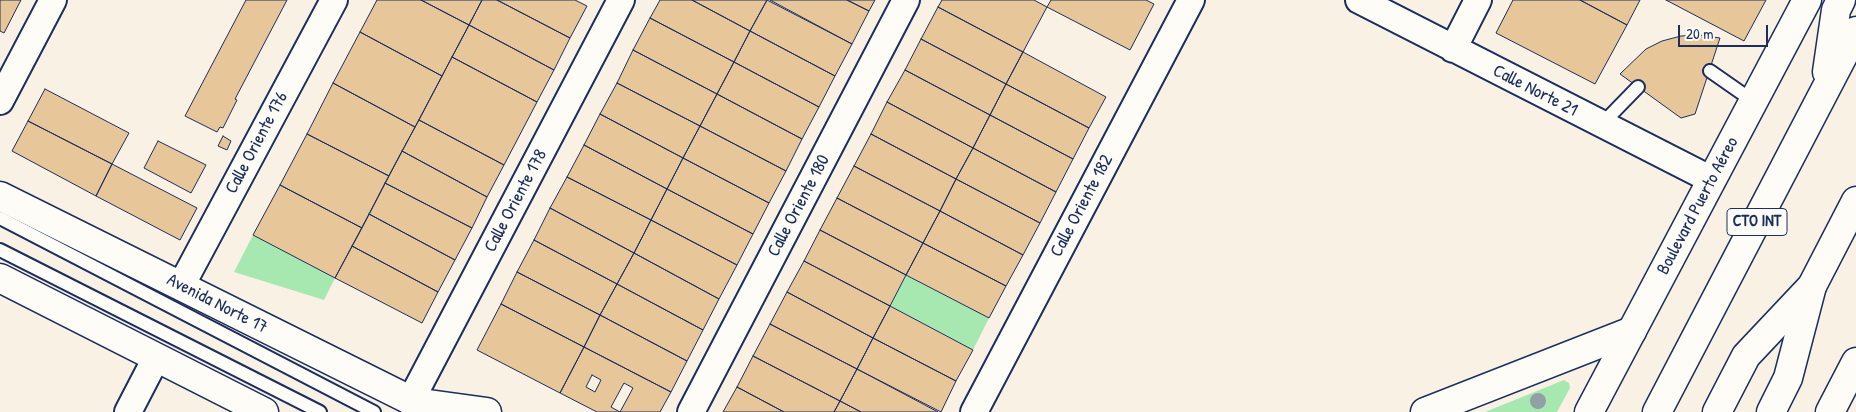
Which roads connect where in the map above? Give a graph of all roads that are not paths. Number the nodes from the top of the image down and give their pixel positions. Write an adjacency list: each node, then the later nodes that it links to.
1 (53, 0): 15 (street)
2 (334, 0): 24 (street, Calle Oriente 176)
3 (621, 0): 29 (street, Calle Oriente 178)
4 (906, 0): 35 (street, Calle Oriente 180)
5 (1191, 0): 36 (street, Calle Oriente 182)
6 (1359, 0): 11 (street, Calle Norte 21)
7 (1478, 0): 11 (street)
8 (1807, 0): 16 (main road, Boulevard Puerto Aéreo)
9 (1841, 0): 14 (main road)
10 (1856, 31): 14 (main road, CTO INT)
11 (1453, 50): 17 (street, Calle Norte 21)
12 (1710, 71): 16 (lane)
13 (1638, 87): 17 (lane)
14 (1824, 94): 39 (main road, CTO INT)
15 (0, 100)
16 (1754, 101): 18 (main road, Boulevard Puerto Aéreo)
17 (1601, 125): 18 (street, Calle Norte 21)
18 (1712, 180): 26 (main road, Boulevard Puerto Aéreo)
19 (0, 196): 24 (main road, Avenida Norte 17)
20 (1856, 201): 25 (main road)
21 (0, 218): 33 (lane)
22 (0, 250): 32 (lane)
23 (0, 278): 27 (main road)
24 (181, 286): 29 (main road, Avenida Norte 17)
25 (1812, 286): 40 (main road); 41 (main road)
26 (1632, 331): 37 (main road); 38 (main road, Boulevard Puerto Aéreo)
27 (156, 358): 30 (street); 31 (main road)
28 (1856, 362): 42 (main road)
29 (422, 407): 34 (main road, Avenida Norte 17)
30 (128, 412)
31 (264, 412)
32 (320, 412)
33 (374, 412)
34 (487, 412)
35 (691, 412)
36 (974, 412)
37 (1425, 412)
38 (1589, 412)
39 (1657, 412)
40 (1717, 412)
41 (1771, 412)
42 (1830, 412)

